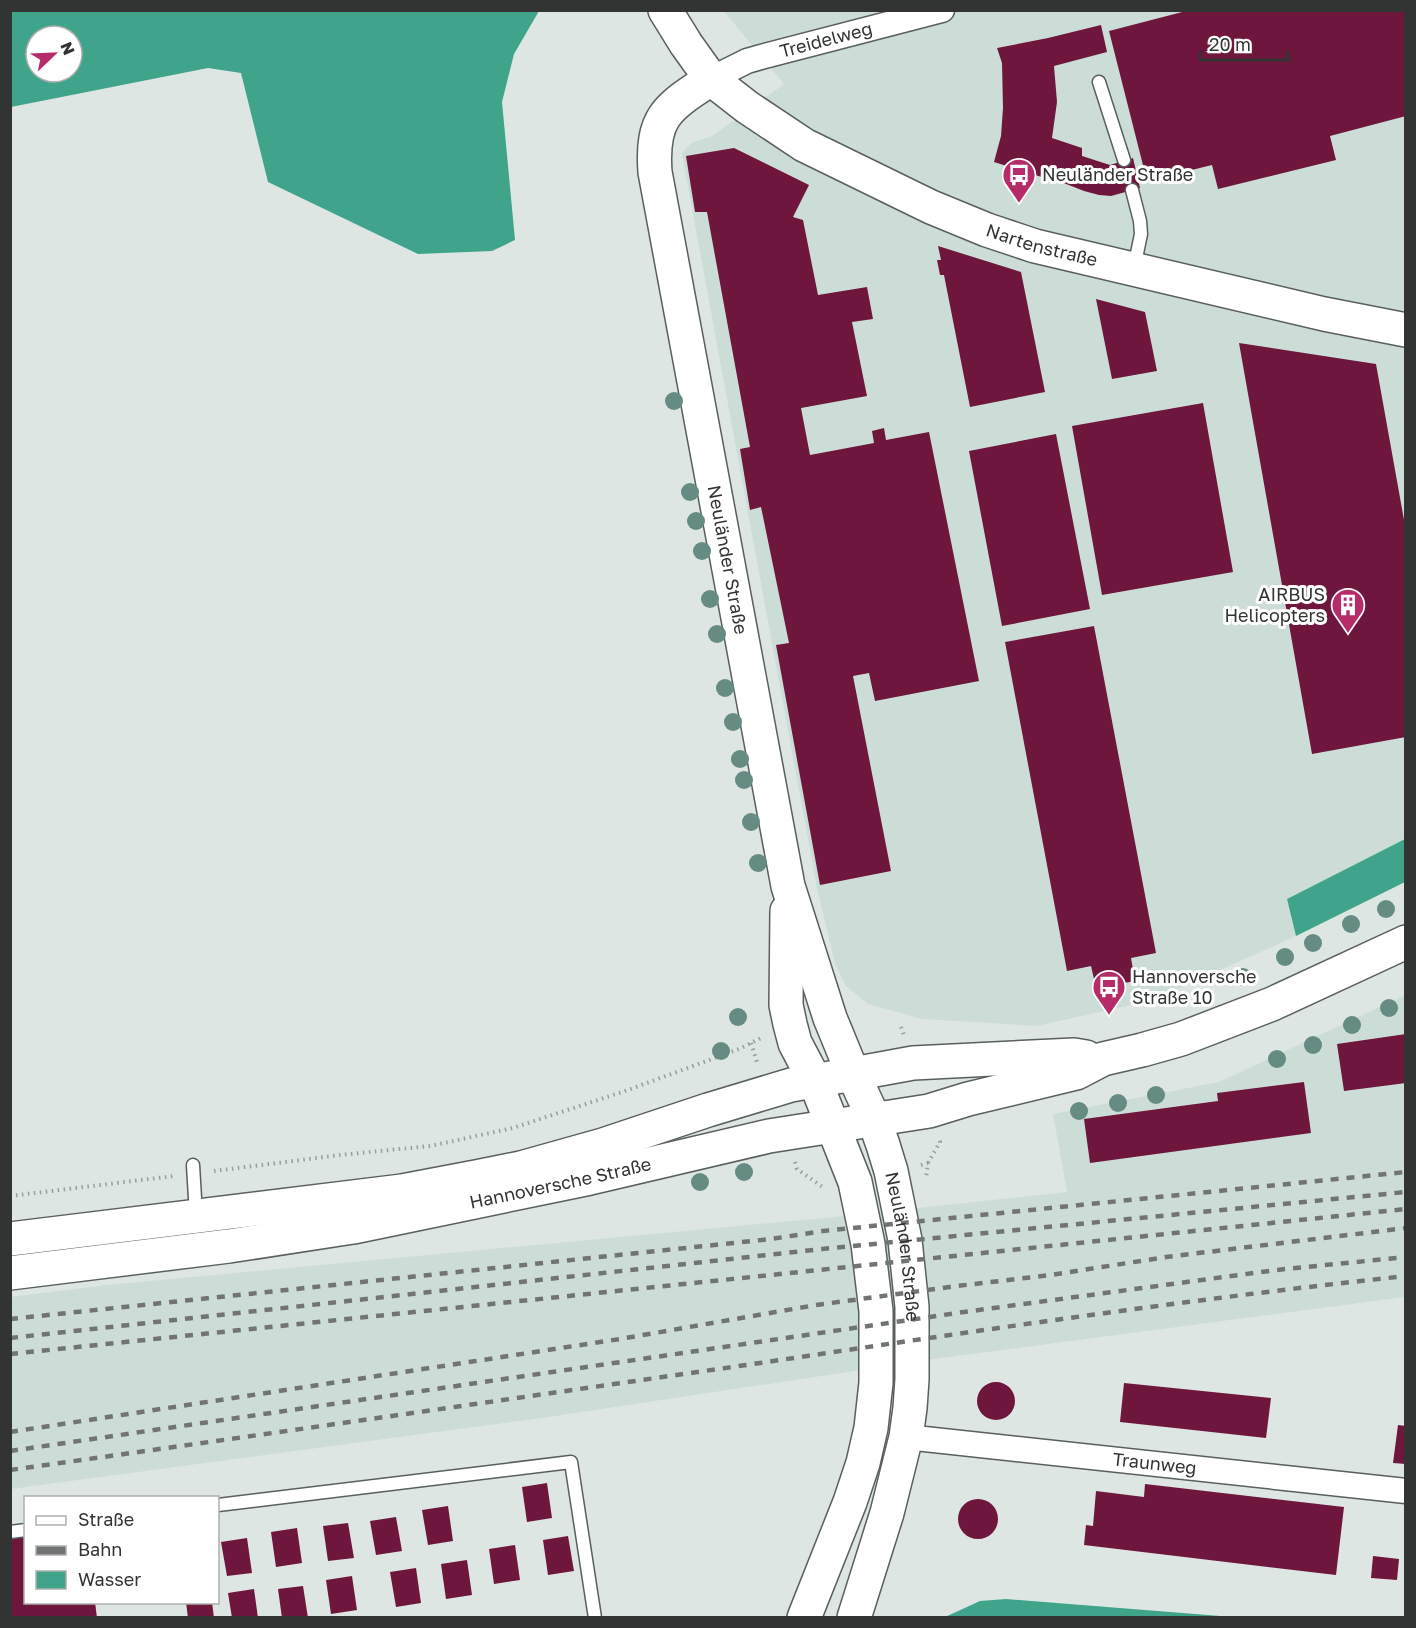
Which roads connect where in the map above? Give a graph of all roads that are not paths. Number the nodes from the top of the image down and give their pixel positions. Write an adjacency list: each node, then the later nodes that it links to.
1 (665, 10): 3 (main road, Nartenstraße)
2 (942, 10): 3 (street, Treidelweg)
3 (711, 79): 7 (main road, Nartenstraße); 9 (main road, Neuländer Straße)
4 (1100, 82): 5 (lane)
5 (1124, 160)
6 (1131, 190): 7 (lane)
7 (1134, 269): 8 (main road, Nartenstraße)
8 (1406, 330)
9 (788, 886): 12 (main road, Neuländer Straße); 13 (main road, Neuländer Straße)
10 (1406, 942): 11 (main road, Hannoversche Straße)
11 (1103, 1059): 12 (main road, Hannoversche Straße); 14 (main road, Hannoversche Straße)
12 (853, 1074): 13 (main road, Hannoversche Straße); 14 (main road, Neuländer Straße)
13 (815, 1081): 15 (main road, Neuländer Straße); 17 (main road, Hannoversche Straße)
14 (874, 1119): 15 (main road, Hannoversche Straße); 20 (main road, Neuländer Straße)
15 (834, 1126): 19 (main road, Hannoversche Straße); 24 (main road, Neuländer Straße)
16 (193, 1169): 17 (lane)
17 (196, 1215): 18 (main road, Hannoversche Straße)
18 (10, 1239)
19 (10, 1273)
20 (906, 1437): 21 (street, Traunweg); 25 (main road, Neuländer Straße)
21 (1406, 1491)
22 (219, 1506): 23 (lane)
23 (595, 1617)
24 (804, 1617)
25 (854, 1617)

